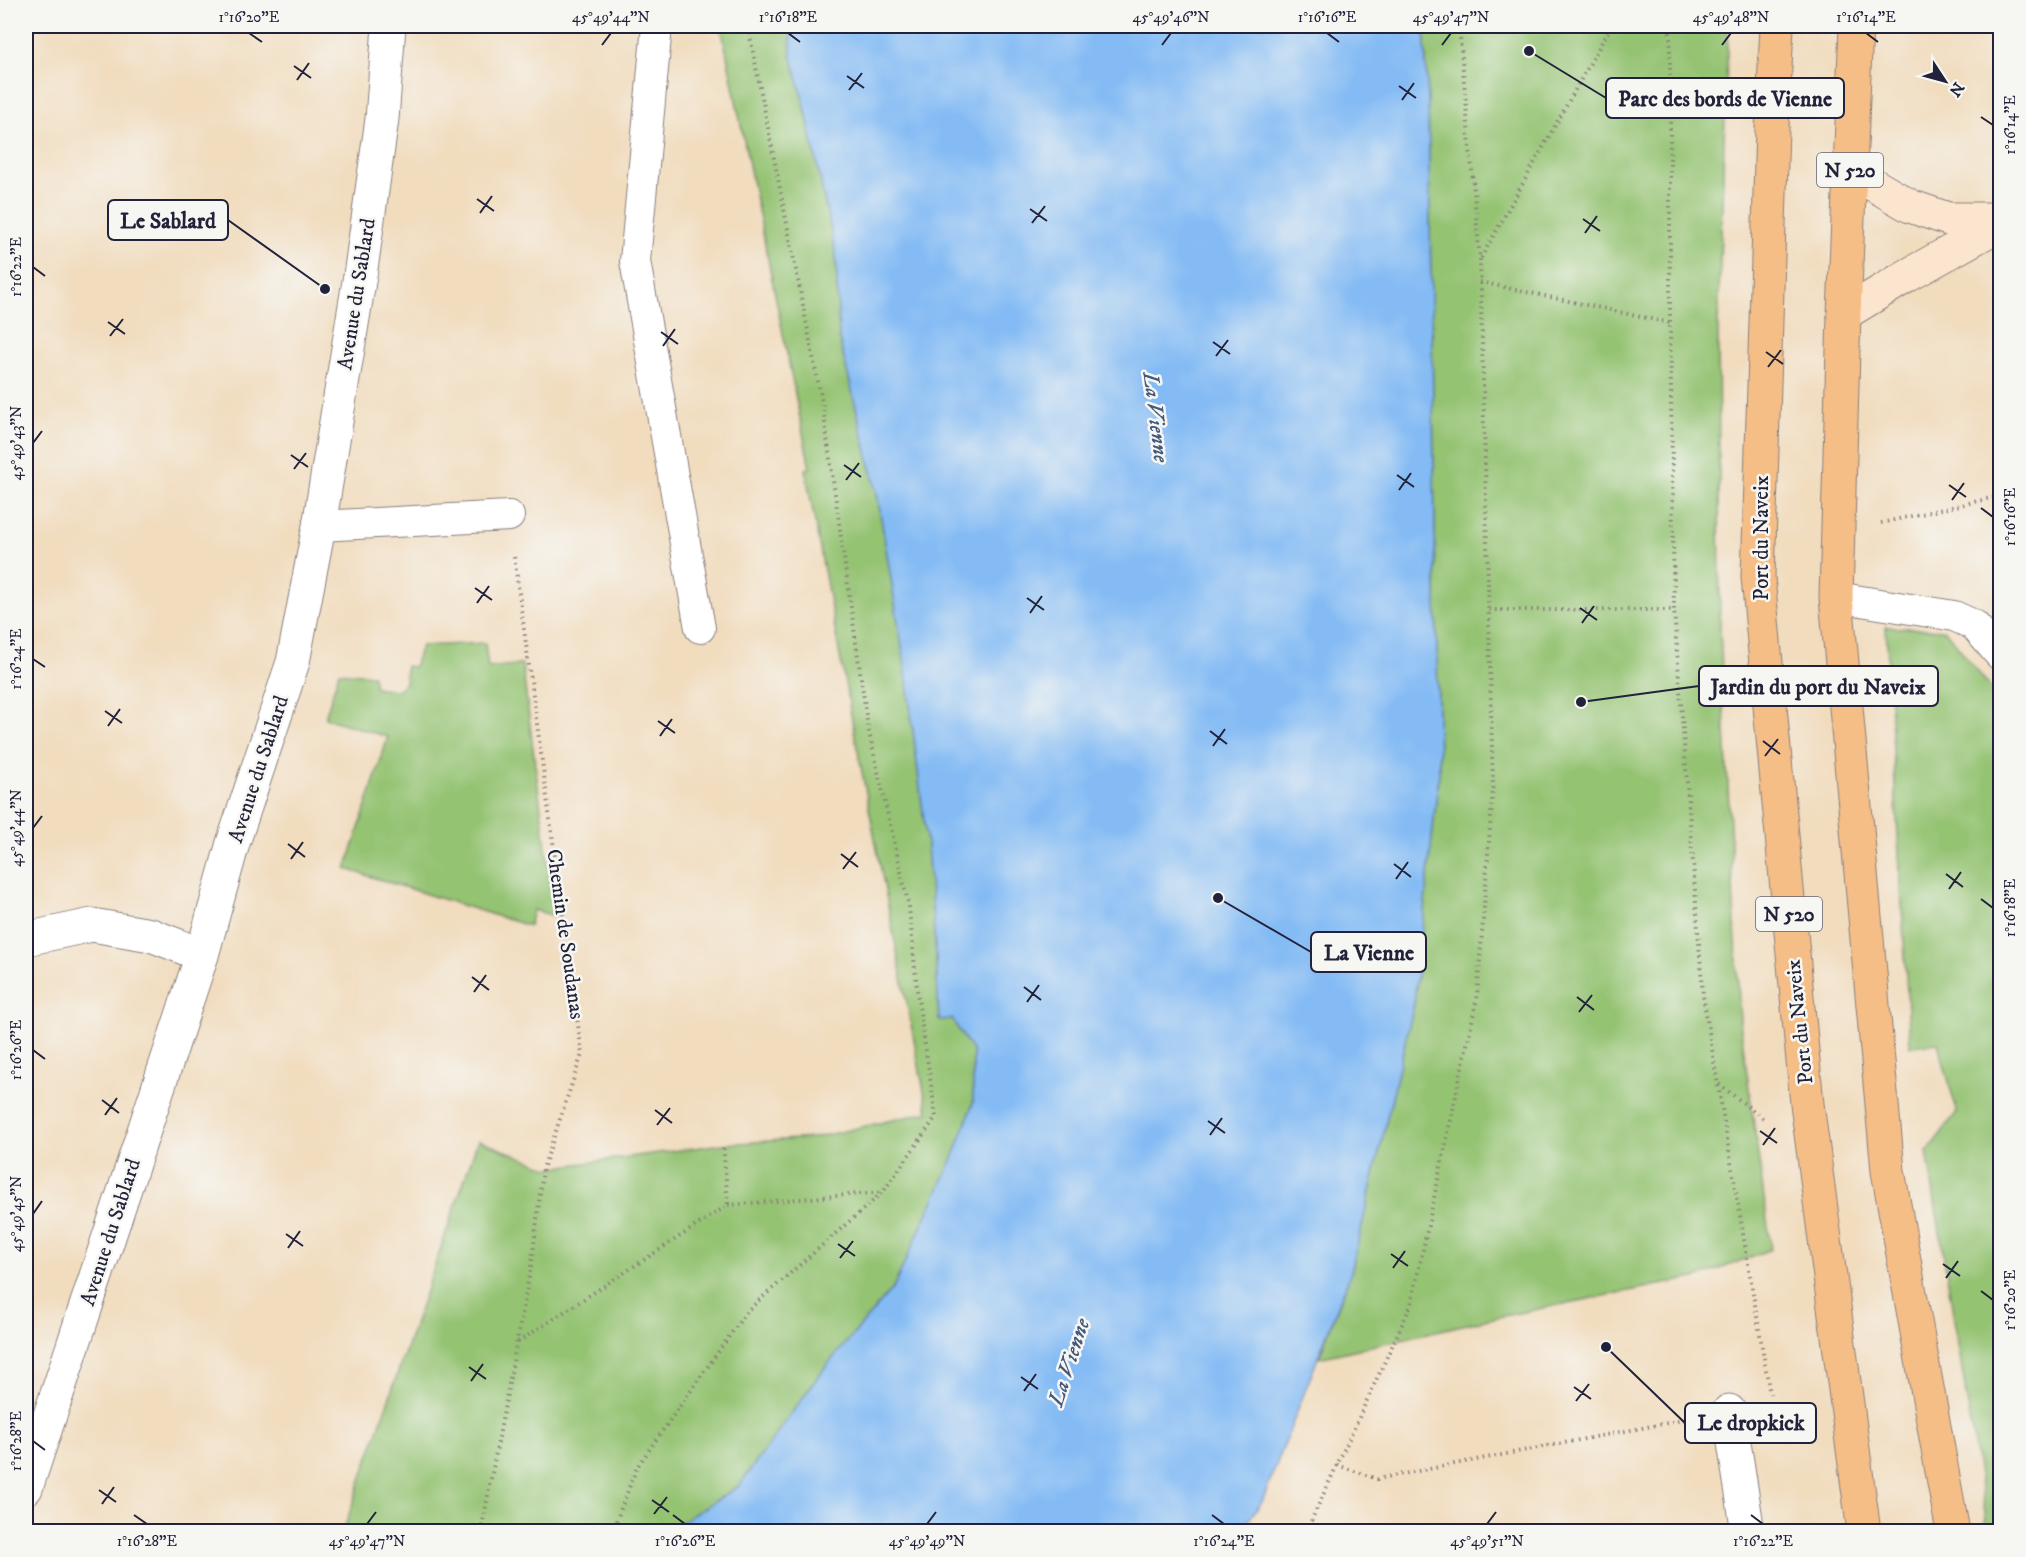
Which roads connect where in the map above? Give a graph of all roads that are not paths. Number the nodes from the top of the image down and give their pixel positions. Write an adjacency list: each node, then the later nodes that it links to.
1 (388, 26): 9 (street, Avenue du Sablard)
2 (657, 26): 11 (lane)
3 (1777, 26): 18 (main road, Port du Naveix / N 520)
4 (1856, 26): 5 (main road, N 520)
5 (1850, 171): 6 (main road); 7 (main road, N 520)
6 (2001, 222): 7 (main road)
7 (1844, 314): 10 (main road, N 520)
8 (509, 516): 9 (lane)
9 (319, 526): 14 (street, Avenue du Sablard)
10 (1836, 597): 12 (lane); 19 (main road, N 520)
11 (700, 628)
12 (2001, 655)
13 (26, 939): 14 (street)
14 (202, 955): 16 (street, Avenue du Sablard)
15 (1729, 1412): 17 (street)
16 (26, 1488)
17 (1748, 1532)
18 (1864, 1532)
19 (1953, 1532)

